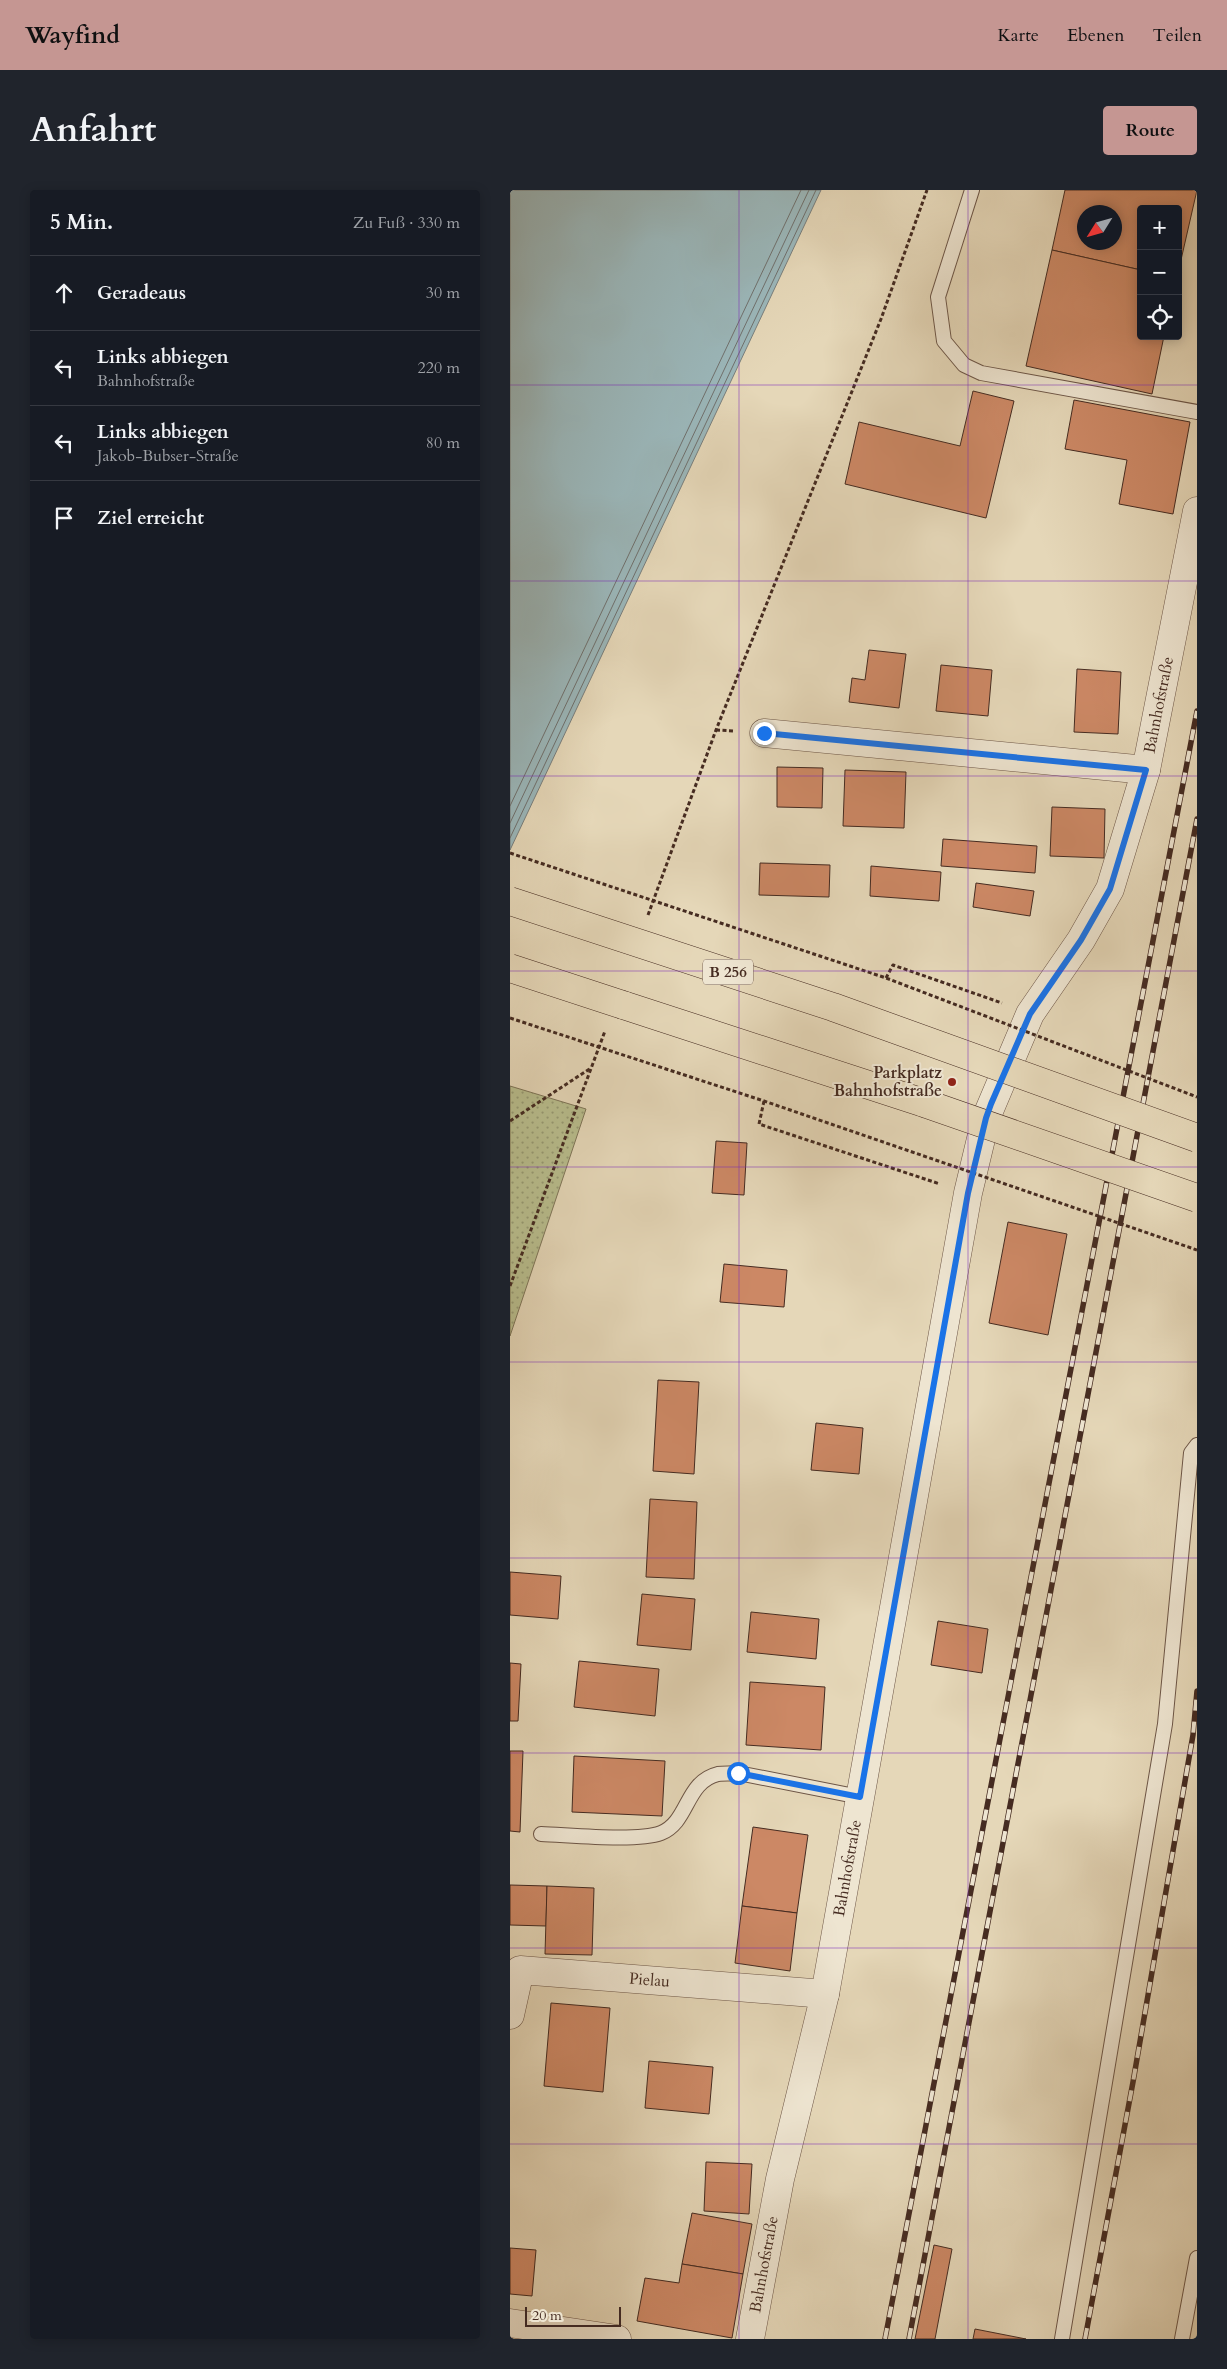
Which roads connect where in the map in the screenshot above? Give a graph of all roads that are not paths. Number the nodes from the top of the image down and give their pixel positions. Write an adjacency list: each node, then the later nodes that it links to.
1 (972, 190): 2 (lane)
2 (1197, 412)
3 (1197, 511): 5 (street, Bahnhofstraße)
4 (764, 733): 5 (street)
5 (1146, 770): 11 (street, Bahnhofstraße)
6 (510, 901): 8 (highway, B 256, bridge)
7 (510, 968): 9 (highway, bridge)
8 (1197, 1138)
9 (1197, 1198)
10 (1197, 1445): 19 (lane)
11 (860, 1797): 12 (lane); 13 (street, Bahnhofstraße)
12 (541, 1834)
13 (825, 1994): 14 (street, Pielau); 18 (street, Bahnhofstraße)
14 (510, 2015)
15 (1197, 2258): 20 (lane)
16 (510, 2323): 17 (street)
17 (617, 2339)
18 (750, 2339)
19 (1062, 2339)
20 (1182, 2339)

